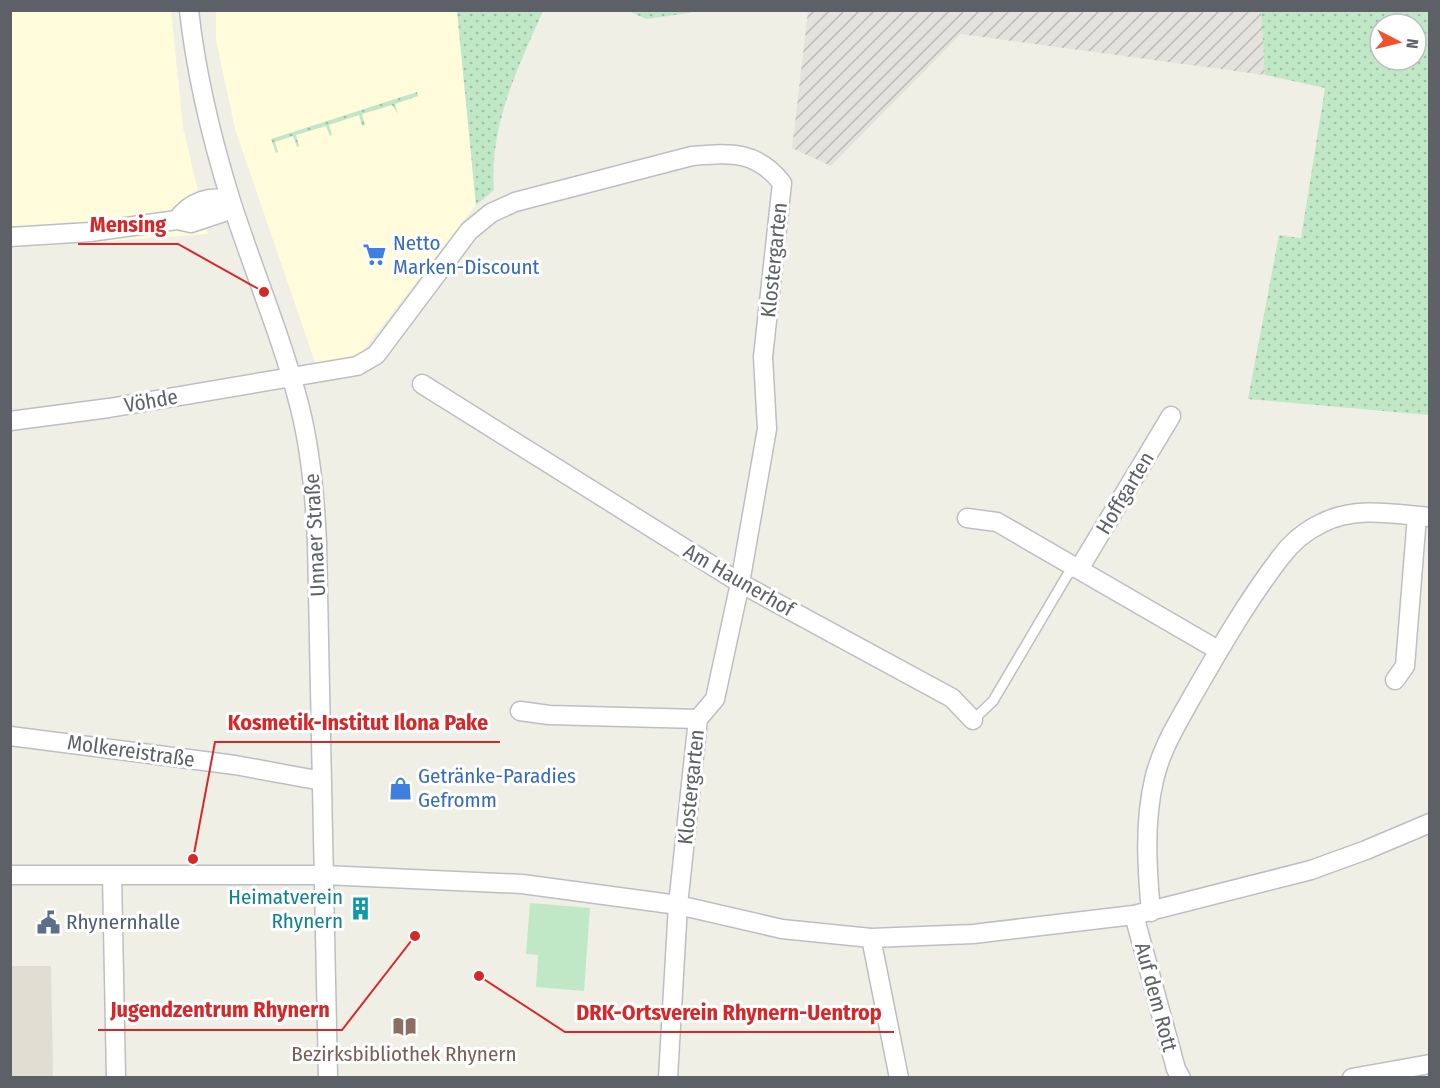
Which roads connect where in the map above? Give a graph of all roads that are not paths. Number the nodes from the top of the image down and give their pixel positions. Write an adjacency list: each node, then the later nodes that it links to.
1 (189, 10): 2 (street, Unnaer Straße)
2 (231, 201): 3 (street); 4 (street, Unnaer Straße)
3 (10, 237)
4 (291, 377): 7 (street, Vöhde); 11 (street, Klostergarten); 19 (street, Unnaer Straße)
5 (422, 384): 11 (street, Am Haunerhof)
6 (1171, 416): 10 (street, Hoffgarten)
7 (10, 421)
8 (1424, 517): 13 (street, Auf dem Rott); 14 (street)
9 (967, 518): 10 (street)
10 (1079, 569): 12 (lane, Hoffgarten); 13 (street)
11 (740, 583): 16 (street, Klostergarten); 17 (street, Am Haunerhof)
12 (1028, 640): 17 (lane, Am Haunerhof)
13 (1218, 650): 25 (street, Auf dem Rott)
14 (1395, 680)
15 (520, 711): 16 (street)
16 (698, 719): 24 (street, Klostergarten)
17 (973, 720)
18 (10, 736): 19 (street, Molkereistraße)
19 (321, 781): 23 (street, Unnaer Straße)
20 (1430, 823): 25 (street)
21 (10, 875): 22 (street)
22 (112, 875): 23 (street); 28 (street)
23 (324, 875): 24 (street); 29 (street, Unnaer Straße)
24 (678, 905): 26 (street); 30 (street, Klostergarten)
25 (1142, 913): 26 (street); 32 (street, Auf dem Rott)
26 (872, 938): 31 (street)
27 (1430, 1064): 33 (street)
28 (116, 1077)
29 (328, 1077)
30 (668, 1077)
31 (899, 1077)
32 (1181, 1077)
33 (1353, 1077)

